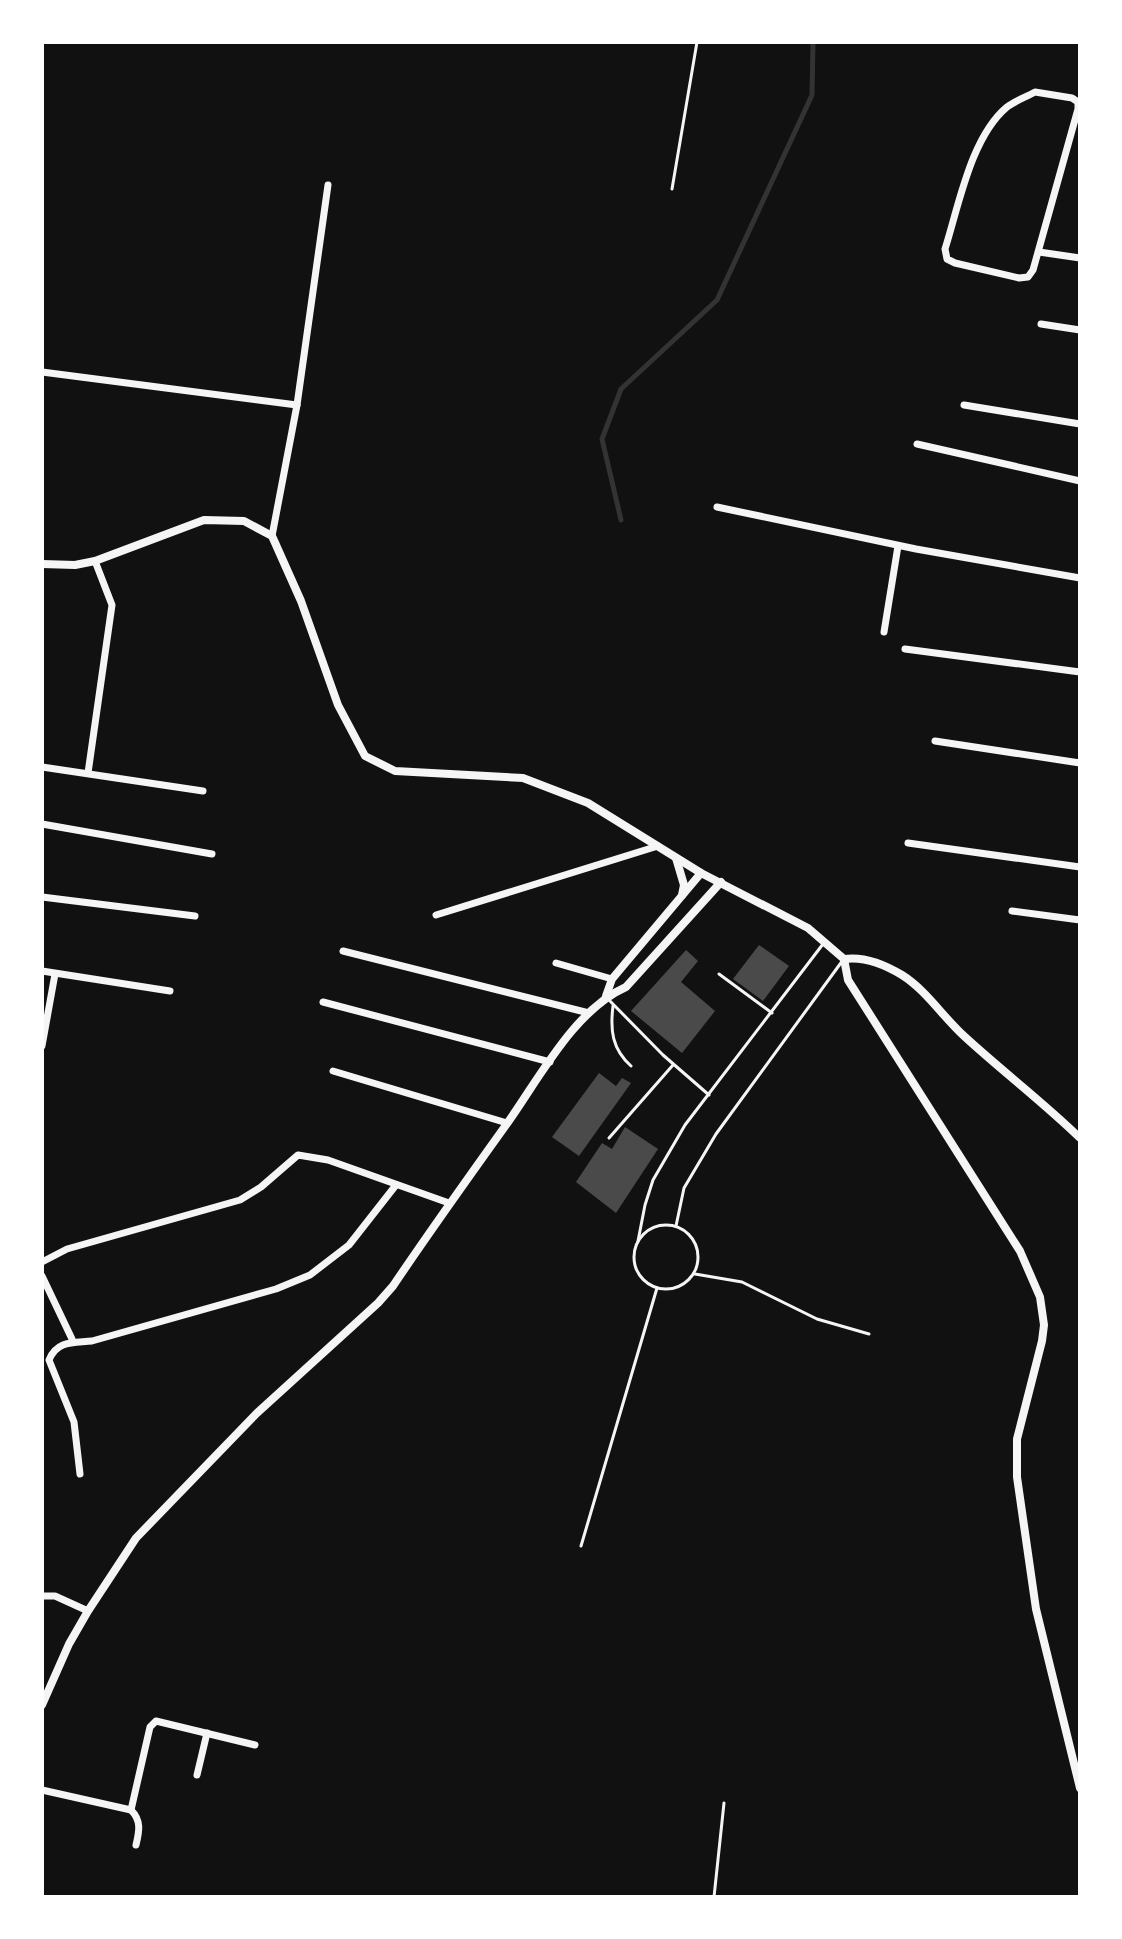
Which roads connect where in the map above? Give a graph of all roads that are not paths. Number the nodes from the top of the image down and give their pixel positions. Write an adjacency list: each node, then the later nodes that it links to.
1 (328, 185): 7 (street)
2 (1039, 252): 2 (street); 3 (street)
3 (1080, 258)
4 (1041, 324): 5 (street)
5 (1080, 330)
6 (42, 372): 7 (street)
7 (297, 405): 13 (street)
8 (964, 405): 9 (street)
9 (1080, 424)
10 (917, 444): 11 (street)
11 (1080, 481)
12 (717, 507): 14 (street)
13 (272, 536): 15 (street); 29 (street)
14 (898, 546): 17 (street); 18 (street)
15 (95, 561): 16 (street); 25 (street)
16 (42, 564)
17 (1080, 578)
18 (884, 632)
19 (905, 649): 20 (street)
20 (1080, 672)
21 (935, 741): 22 (street)
22 (1080, 763)
23 (42, 767): 24 (street); 25 (street)
24 (42, 773)
25 (88, 773): 26 (street)
26 (203, 791)
27 (42, 824): 30 (street)
28 (908, 843): 32 (street)
29 (658, 846): 31 (street); 38 (street)
30 (212, 854)
31 (676, 857): 33 (street); 36 (street)
32 (1080, 867)
33 (701, 873): 34 (street); 36 (street)
34 (721, 882): 41 (street); 50 (street)
35 (42, 897): 39 (street)
36 (682, 897): 48 (street)
37 (1012, 911): 40 (street)
38 (436, 915)
39 (195, 916)
40 (1080, 920)
41 (825, 941): 43 (street); 54 (lane)
42 (343, 951): 53 (street)
43 (844, 959): 63 (street); 66 (lane); 83 (street)
44 (556, 963): 48 (street)
45 (42, 971): 46 (street)
46 (55, 974): 49 (street); 55 (street)
47 (719, 974): 54 (lane)
48 (612, 979): 50 (street)
49 (170, 991)
50 (606, 996): 52 (lane); 53 (street)
51 (323, 1002): 56 (street)
52 (613, 1006): 57 (lane); 58 (lane)
53 (589, 1013): 56 (street)
54 (772, 1013): 60 (lane)
55 (42, 1046)
56 (550, 1062): 61 (street)
57 (673, 1065): 60 (lane); 62 (lane)
58 (631, 1066)
59 (333, 1071): 61 (street)
60 (709, 1095): 67 (lane)
61 (507, 1123): 65 (street)
62 (609, 1138)
63 (1080, 1138)
64 (396, 1185): 65 (street); 68 (street); 74 (street)
65 (449, 1203): 78 (street)
66 (676, 1226): 67 (lane); 69 (lane)
67 (638, 1241): 71 (lane)
68 (42, 1262)
69 (695, 1274): 71 (lane); 73 (lane)
70 (42, 1276): 72 (street)
71 (657, 1288): 76 (lane)
72 (45, 1295): 74 (street)
73 (869, 1334)
74 (72, 1339): 75 (street)
75 (80, 1474)
76 (581, 1546)
77 (42, 1596): 78 (street)
78 (88, 1611): 79 (street)
79 (42, 1705)
80 (207, 1733): 81 (street); 82 (street); 86 (street)
81 (255, 1745)
82 (197, 1775)
83 (1080, 1788)
84 (42, 1790): 86 (street)
85 (724, 1803): 88 (lane)
86 (131, 1810): 87 (street)
87 (136, 1845)
88 (714, 1897)

